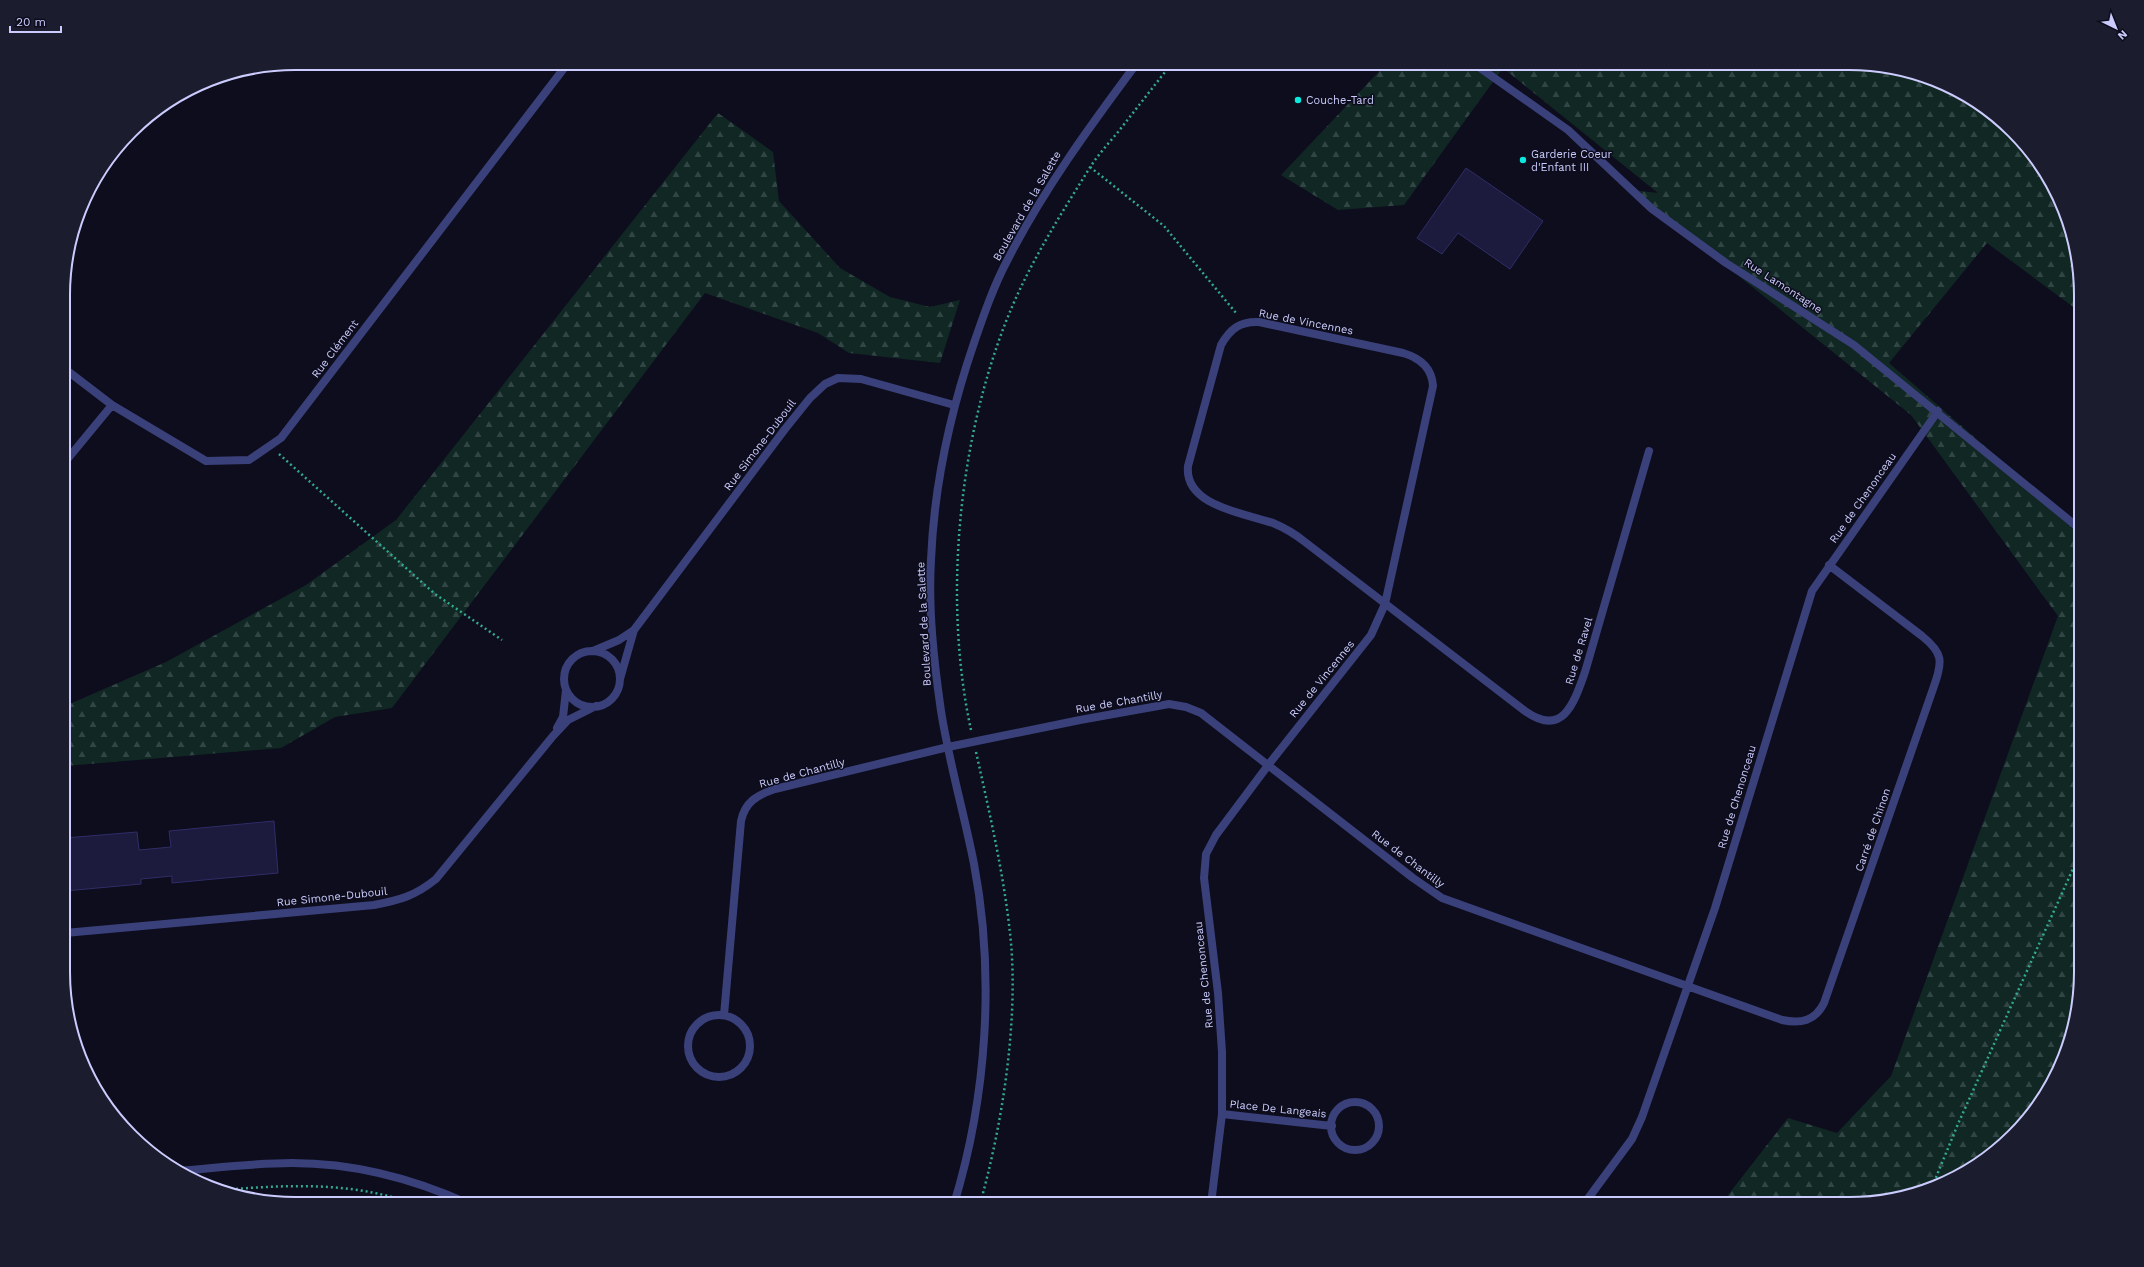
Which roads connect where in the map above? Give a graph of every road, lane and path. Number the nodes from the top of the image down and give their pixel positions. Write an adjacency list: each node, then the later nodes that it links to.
1 (563, 70): 11 (street, Rue Clément)
2 (1132, 70): 9 (street, Boulevard de la Salette)
3 (1166, 70): 5 (path)
4 (1484, 70): 10 (street, Rue Lamontagne)
5 (1090, 167): 6 (path); 23 (path)
6 (1237, 314)
7 (70, 373): 8 (street, Rue Clément)
8 (112, 405): 11 (street, Rue Clément); 13 (street)
9 (954, 405): 17 (street, Rue Simone-Dubouil); 25 (street, Boulevard de la Salette)
10 (1938, 411): 14 (street, Rue Lamontagne); 15 (street, Rue de Chenonceau)
11 (270, 446): 18 (path)
12 (1649, 450): 16 (street, Rue de Ravel)
13 (70, 456)
14 (2074, 524)
15 (1829, 564): 30 (street, Rue de Chenonceau); 30 (street, Carré de Chinon)
16 (1385, 604): 16 (street, Rue de Vincennes); 26 (street, Rue de Vincennes)
17 (634, 630): 19 (street, Rue Simone-Dubouil); 20 (street, Rue Simone-Dubouil)
18 (502, 640)
19 (593, 651): 20 (street); 21 (street, Rue Simone-Dubouil)
20 (620, 679): 22 (street, Rue Simone-Dubouil)
21 (566, 689): 22 (street); 24 (street, Rue Simone-Dubouil)
22 (596, 706): 24 (street, Rue Simone-Dubouil)
23 (968, 717)
24 (553, 736): 29 (street, Rue Simone-Dubouil)
25 (948, 747): 26 (street, Rue de Chantilly); 31 (street, Rue de Chantilly); 39 (street, Boulevard de la Salette)
26 (1269, 764): 30 (street, Rue de Chantilly); 32 (street, Rue de Chenonceau)
27 (979, 766): 40 (path)
28 (2074, 864): 35 (path)
29 (70, 933)
30 (1687, 987): 42 (street, Rue de Chenonceau)
31 (724, 1015): 31 (street)
32 (1222, 1114): 33 (street, Place De Langeais); 41 (street, Rue de Chenonceau)
33 (1332, 1126): 33 (street, Place De Langeais)
34 (189, 1170): 38 (street)
35 (1934, 1180)
36 (236, 1189): 37 (path)
37 (388, 1197)
38 (452, 1197)
39 (956, 1197)
40 (982, 1197)
41 (1212, 1197)
42 (1589, 1197)

